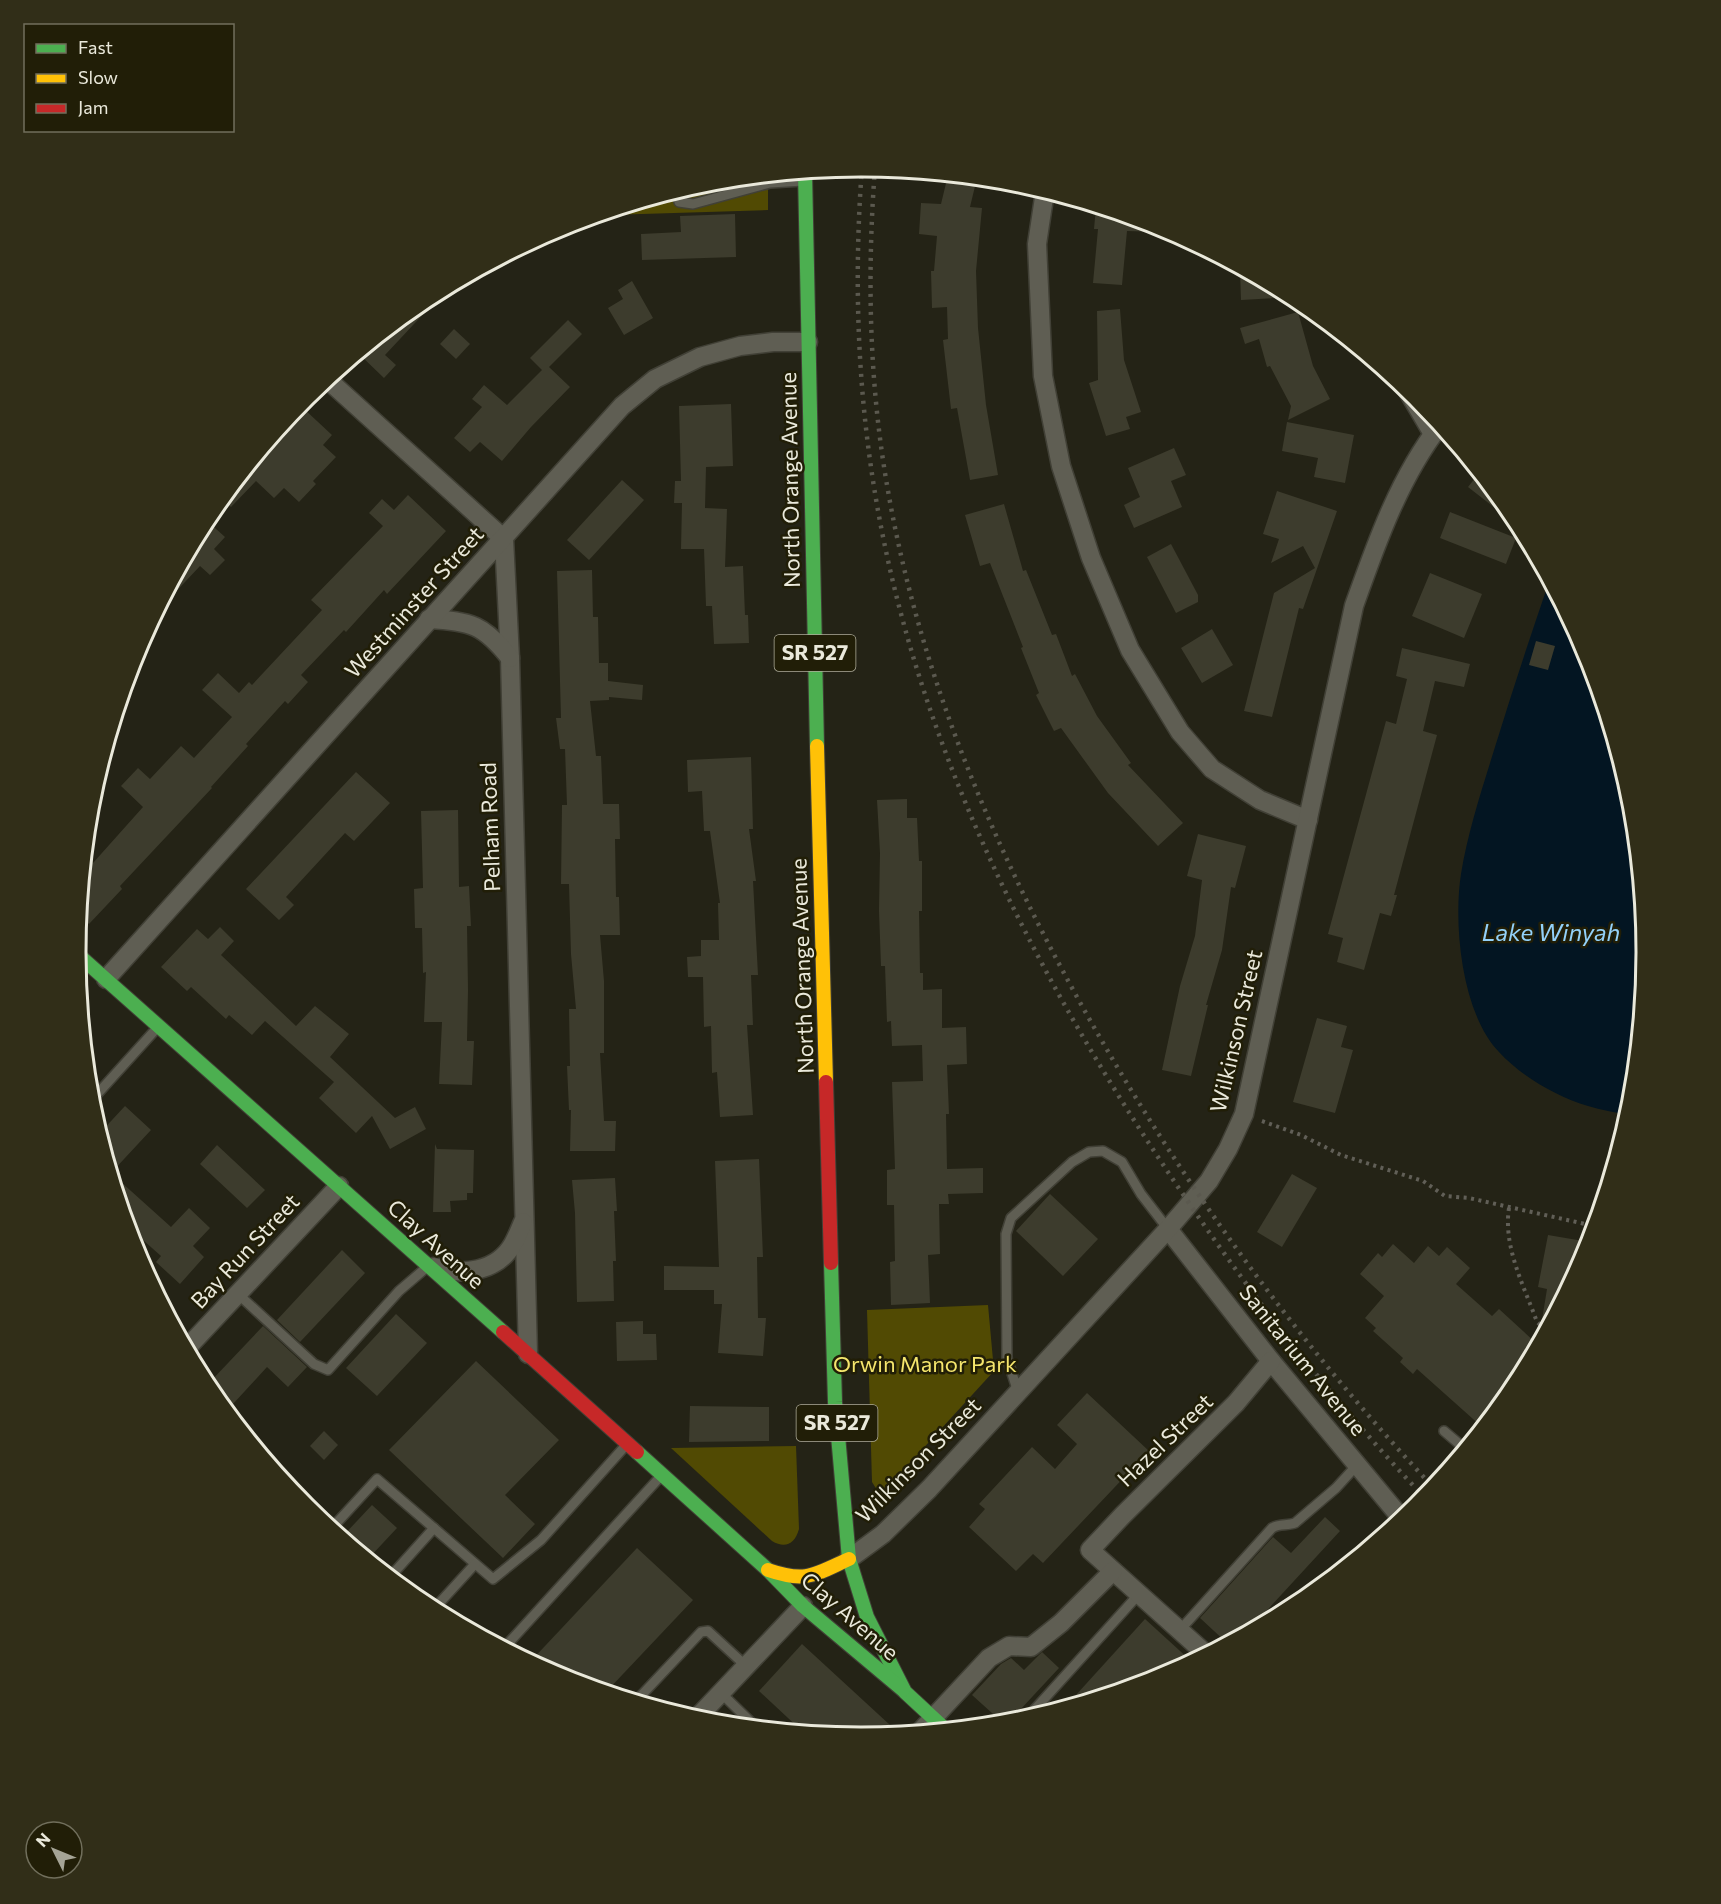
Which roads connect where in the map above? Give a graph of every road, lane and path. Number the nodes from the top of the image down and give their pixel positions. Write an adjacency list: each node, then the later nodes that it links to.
1 (805, 179): 5 (main road, North Orange Avenue / SR 527)
2 (771, 183): 4 (lane)
3 (1044, 199): 11 (street)
4 (679, 202)
5 (808, 342): 8 (street, Westminster Street); 37 (main road, North Orange Avenue / SR 527)
6 (333, 385): 8 (street)
7 (1435, 432): 11 (street, Wilkinson Street)
8 (504, 539): 9 (street, Westminster Street); 10 (street, Pelham Road)
9 (429, 620): 10 (street); 13 (street, Westminster Street)
10 (510, 658): 19 (street, Pelham Road)
11 (1308, 820): 21 (street, Wilkinson Street)
12 (86, 962): 13 (main road, Clay Avenue)
13 (106, 979): 14 (main road, Clay Avenue)
14 (158, 1026): 15 (lane); 17 (main road, Clay Avenue)
15 (98, 1093)
16 (1262, 1121): 18 (path)
17 (339, 1186): 22 (main road, Clay Avenue); 23 (street, Bay Run Street)
18 (1509, 1208): 20 (path); 24 (path)
19 (525, 1218): 22 (street); 26 (street, Pelham Road)
20 (1586, 1224)
21 (1168, 1229): 27 (street, Sanitarium Avenue); 28 (street, Wilkinson Street); 28 (lane)
22 (429, 1266): 23 (lane); 26 (main road, Clay Avenue)
23 (238, 1294): 25 (street, Bay Run Street)
24 (1540, 1325)
25 (192, 1343)
26 (528, 1354): 30 (main road, Clay Avenue)
27 (1271, 1361): 32 (street, Sanitarium Avenue); 40 (street, Hazel Street)
28 (1018, 1393): 37 (street, Wilkinson Street)
29 (1444, 1431): 31 (lane)
30 (628, 1443): 33 (main road, Clay Avenue); 38 (lane)
31 (1459, 1444)
32 (1357, 1465): 34 (street, Sanitarium Avenue); 45 (lane)
33 (662, 1475): 39 (main road, Clay Avenue); 46 (lane)
34 (1392, 1515)
35 (337, 1523): 36 (lane)
36 (434, 1528): 38 (lane); 41 (lane)
37 (849, 1559): 39 (main road, Clay Avenue); 49 (main road, North Orange Avenue / SR 527)
38 (475, 1564): 43 (lane)
39 (768, 1570): 44 (main road, Clay Avenue)
40 (1113, 1570): 42 (street); 56 (street)
41 (395, 1571)
42 (1139, 1594): 45 (street); 52 (lane)
43 (440, 1602)
44 (802, 1606): 48 (street); 49 (main road, Clay Avenue)
45 (1180, 1630): 47 (street)
46 (509, 1642)
47 (1201, 1648)
48 (746, 1666): 50 (street); 51 (lane)
49 (905, 1692): 55 (main road, North Orange Avenue / SR 527)
50 (721, 1693): 53 (street); 54 (lane)
51 (641, 1695)
52 (1038, 1706)
53 (704, 1711)
54 (747, 1718)
55 (930, 1723)
56 (935, 1723)

